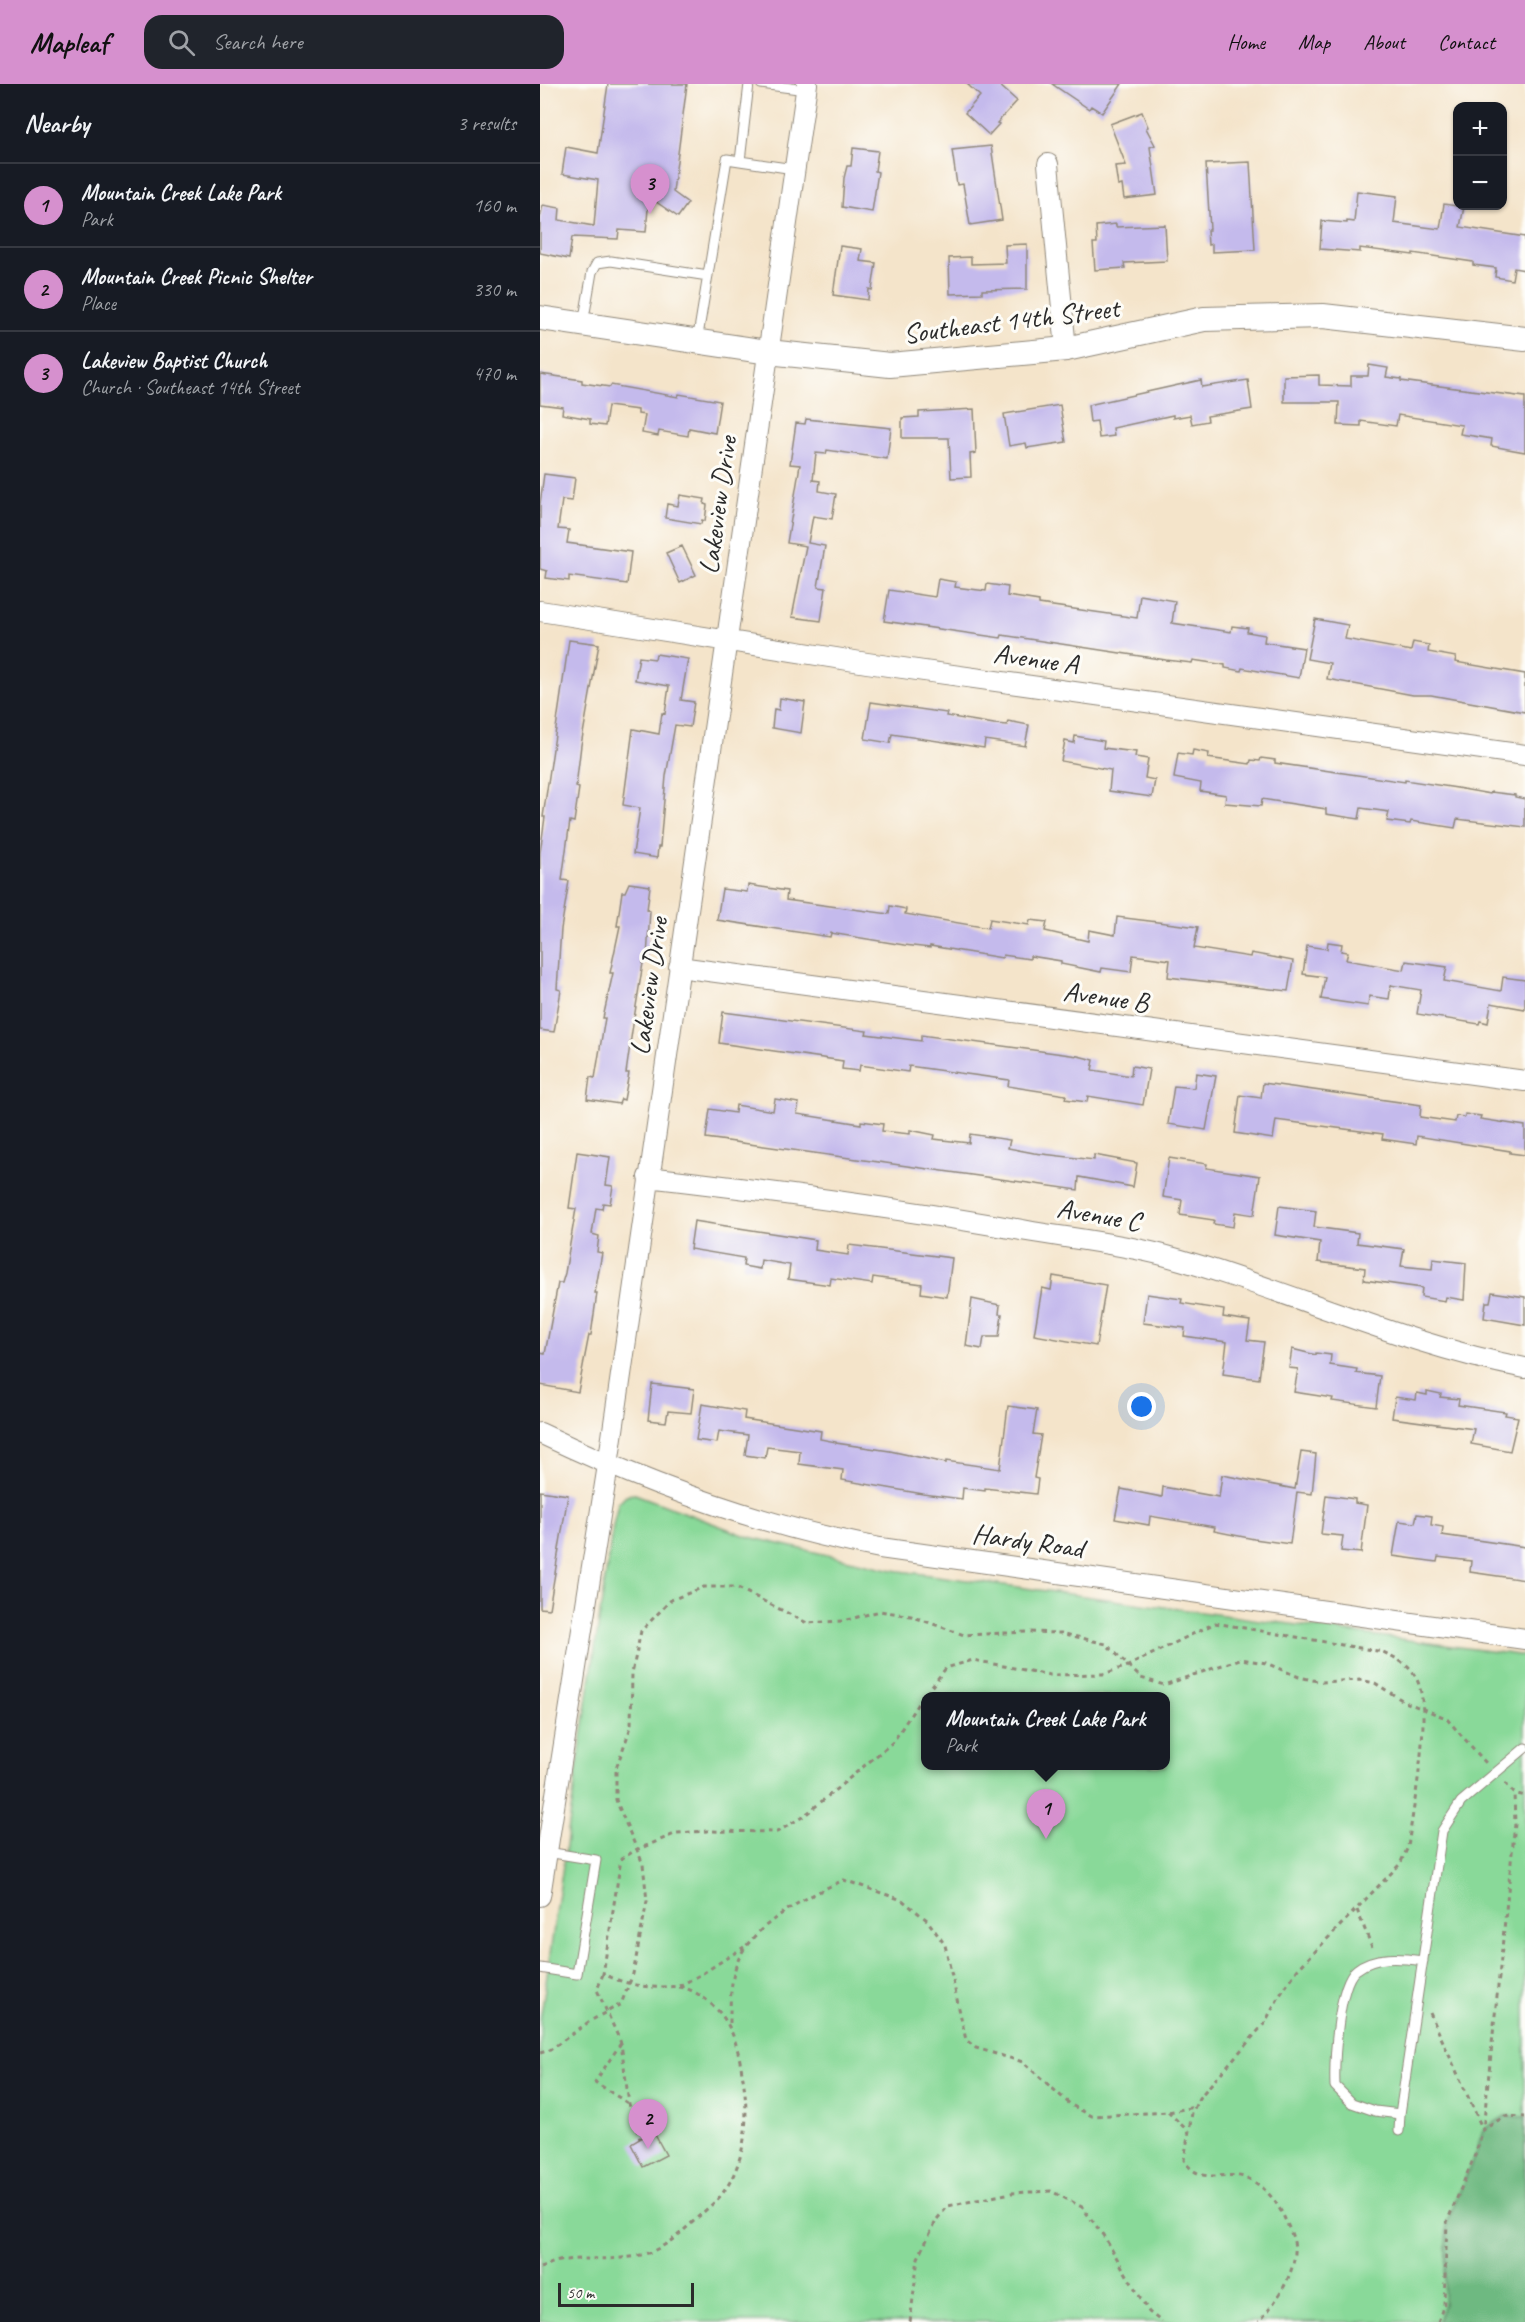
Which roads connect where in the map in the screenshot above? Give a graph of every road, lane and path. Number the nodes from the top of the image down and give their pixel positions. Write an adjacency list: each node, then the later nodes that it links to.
1 (748, 84): 4 (lane)
2 (761, 84): 3 (lane)
3 (806, 87): 6 (street, Lakeview Drive)
4 (740, 161): 6 (lane); 7 (lane)
5 (1048, 164): 12 (street)
6 (795, 169): 13 (street, Lakeview Drive)
7 (708, 276): 9 (lane); 11 (lane)
8 (540, 318): 9 (street, Southeast 14th Street)
9 (583, 325): 11 (street, Southeast 14th Street)
10 (1525, 339): 12 (street, Southeast 14th Street)
11 (697, 342): 13 (street, Southeast 14th Street)
12 (1066, 349): 13 (street, Southeast 14th Street)
13 (768, 352): 15 (street, Lakeview Drive)
14 (540, 610): 15 (street, Avenue A)
15 (727, 642): 16 (street, Avenue A); 17 (street, Lakeview Drive)
16 (1525, 755)
17 (679, 967): 18 (street, Avenue B); 19 (street, Lakeview Drive)
18 (1525, 1081)
19 (648, 1177): 20 (street, Avenue C); 22 (street, Lakeview Drive)
20 (1525, 1368)
21 (540, 1433): 22 (street, Hardy Road)
22 (608, 1465): 23 (street, Hardy Road); 33 (street, Lakeview Drive)
23 (1525, 1639)
24 (1128, 1665): 25 (path); 27 (path); 27 (path); 32 (path)
25 (927, 1692)
26 (921, 1700): 32 (path)
27 (1424, 1710): 29 (path); 35 (path)
28 (1525, 1748): 29 (lane)
29 (1496, 1773): 30 (path); 38 (lane)
30 (1514, 1793): 31 (path); 53 (path)
31 (1525, 1796)
32 (636, 1850): 40 (path); 41 (path)
33 (547, 1852): 34 (street, Lakeview Drive); 39 (lane)
34 (540, 1896)
35 (1357, 1910): 37 (path); 49 (path)
36 (747, 1944): 42 (path); 45 (path); 50 (path)
37 (1376, 1960): 38 (lane); 51 (lane)
38 (1423, 1961): 43 (lane)
39 (540, 1968)
40 (603, 1974): 41 (path); 44 (path)
41 (629, 1983): 42 (path); 44 (path)
42 (679, 1986): 45 (path)
43 (1419, 1989): 51 (lane); 53 (path)
44 (607, 2012): 46 (path); 47 (path)
45 (730, 2025): 57 (path)
46 (621, 2043): 48 (path); 48 (path)
47 (540, 2053)
48 (629, 2104): 56 (path)
49 (1195, 2107): 50 (path); 55 (path)
50 (1168, 2112): 55 (path)
51 (1400, 2114): 54 (lane)
52 (1525, 2117): 53 (path)
53 (1483, 2130): 61 (path)
54 (1399, 2131)
55 (1188, 2132): 60 (path)
56 (640, 2139)
57 (540, 2268)
58 (909, 2322): 59 (path)
59 (1162, 2322)
60 (1259, 2322)
61 (1437, 2322)

